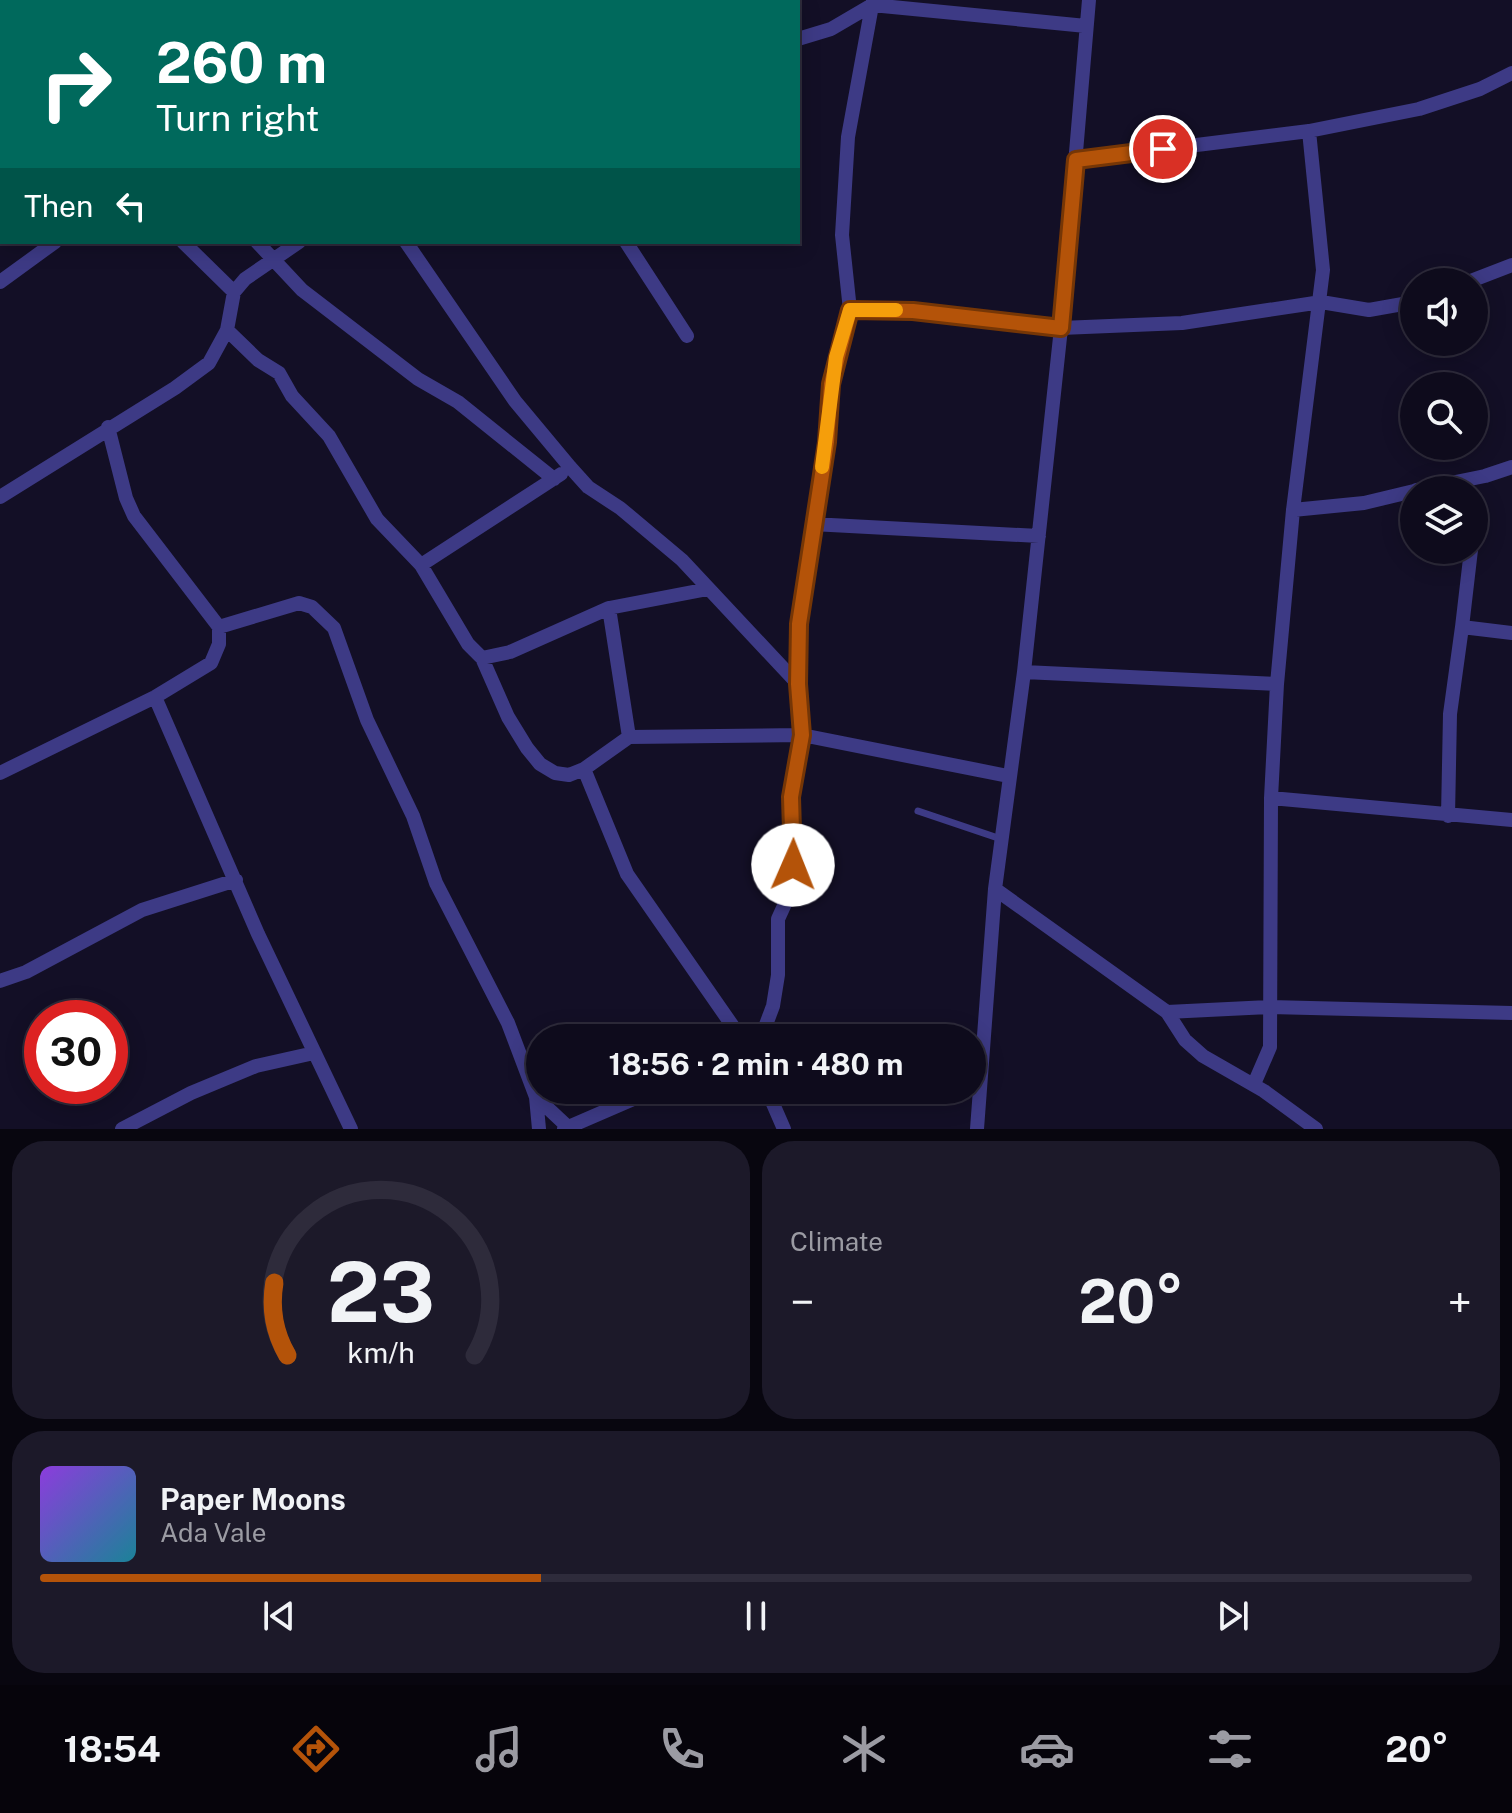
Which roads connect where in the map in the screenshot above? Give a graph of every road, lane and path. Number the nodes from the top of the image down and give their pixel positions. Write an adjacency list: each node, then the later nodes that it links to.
1 (1089, 0): 3 (street)
2 (872, 3): 3 (street); 4 (street); 21 (street)
3 (1086, 26): 7 (street)
4 (800, 38)
5 (1512, 73): 6 (street)
6 (1309, 131): 7 (street); 19 (street)
7 (1076, 160): 22 (street)
8 (52, 244): 17 (street)
9 (185, 244): 18 (street)
10 (259, 244): 14 (street)
11 (295, 244): 14 (street)
12 (407, 244): 26 (street)
13 (627, 244): 24 (street)
14 (273, 256): 18 (street); 29 (street)
15 (1512, 265): 16 (street)
16 (1488, 274)
17 (0, 282)
18 (234, 292): 23 (street)
19 (1321, 302): 20 (street); 22 (street); 32 (street)
20 (1400, 304)
21 (850, 310): 22 (street); 33 (street)
22 (1061, 328): 34 (street)
23 (227, 330): 25 (street); 36 (street)
24 (687, 336)
25 (108, 427): 31 (street); 39 (street)
26 (570, 467): 29 (street); 37 (street)
27 (1512, 467): 28 (street)
28 (1485, 476)
29 (554, 479): 36 (street)
30 (1400, 494): 32 (street)
31 (0, 497)
32 (1293, 510): 45 (street)
33 (812, 524): 34 (street); 44 (street)
34 (1039, 536): 43 (street)
35 (1469, 564): 40 (street)
36 (421, 565): 42 (street)
37 (708, 589): 38 (street); 44 (street)
38 (609, 608): 42 (street); 48 (street)
39 (219, 627): 46 (street); 66 (street)
40 (1462, 627): 41 (street); 54 (street)
41 (1512, 633)
42 (482, 658): 49 (street)
43 (1024, 672): 45 (street); 51 (street)
44 (798, 684): 47 (street)
45 (1277, 684): 52 (street)
46 (155, 697): 50 (street); 57 (street)
47 (802, 735): 48 (street); 51 (street); 64 (street)
48 (629, 737): 49 (street)
49 (584, 769): 63 (street)
50 (0, 773)
51 (1008, 776): 56 (street)
52 (1271, 798): 54 (street); 60 (street)
53 (918, 811): 56 (lane)
54 (1448, 816): 55 (street)
55 (1512, 820)
56 (1001, 839): 58 (street)
57 (236, 880): 59 (street); 65 (street)
58 (995, 889): 61 (street); 77 (street)
59 (0, 981)
60 (1269, 1007): 61 (street); 62 (street); 67 (street)
61 (1167, 1012): 67 (street)
62 (1512, 1013)
63 (731, 1024)
64 (766, 1024)
65 (314, 1053): 73 (street); 74 (street)
66 (526, 1071)
67 (1254, 1084): 78 (street)
68 (537, 1104): 75 (street)
69 (543, 1104): 72 (street)
70 (622, 1104): 72 (street)
71 (773, 1104): 76 (street)
72 (566, 1128)
73 (122, 1129)
74 (351, 1129)
75 (539, 1129)
76 (784, 1129)
77 (977, 1129)
78 (1316, 1129)

